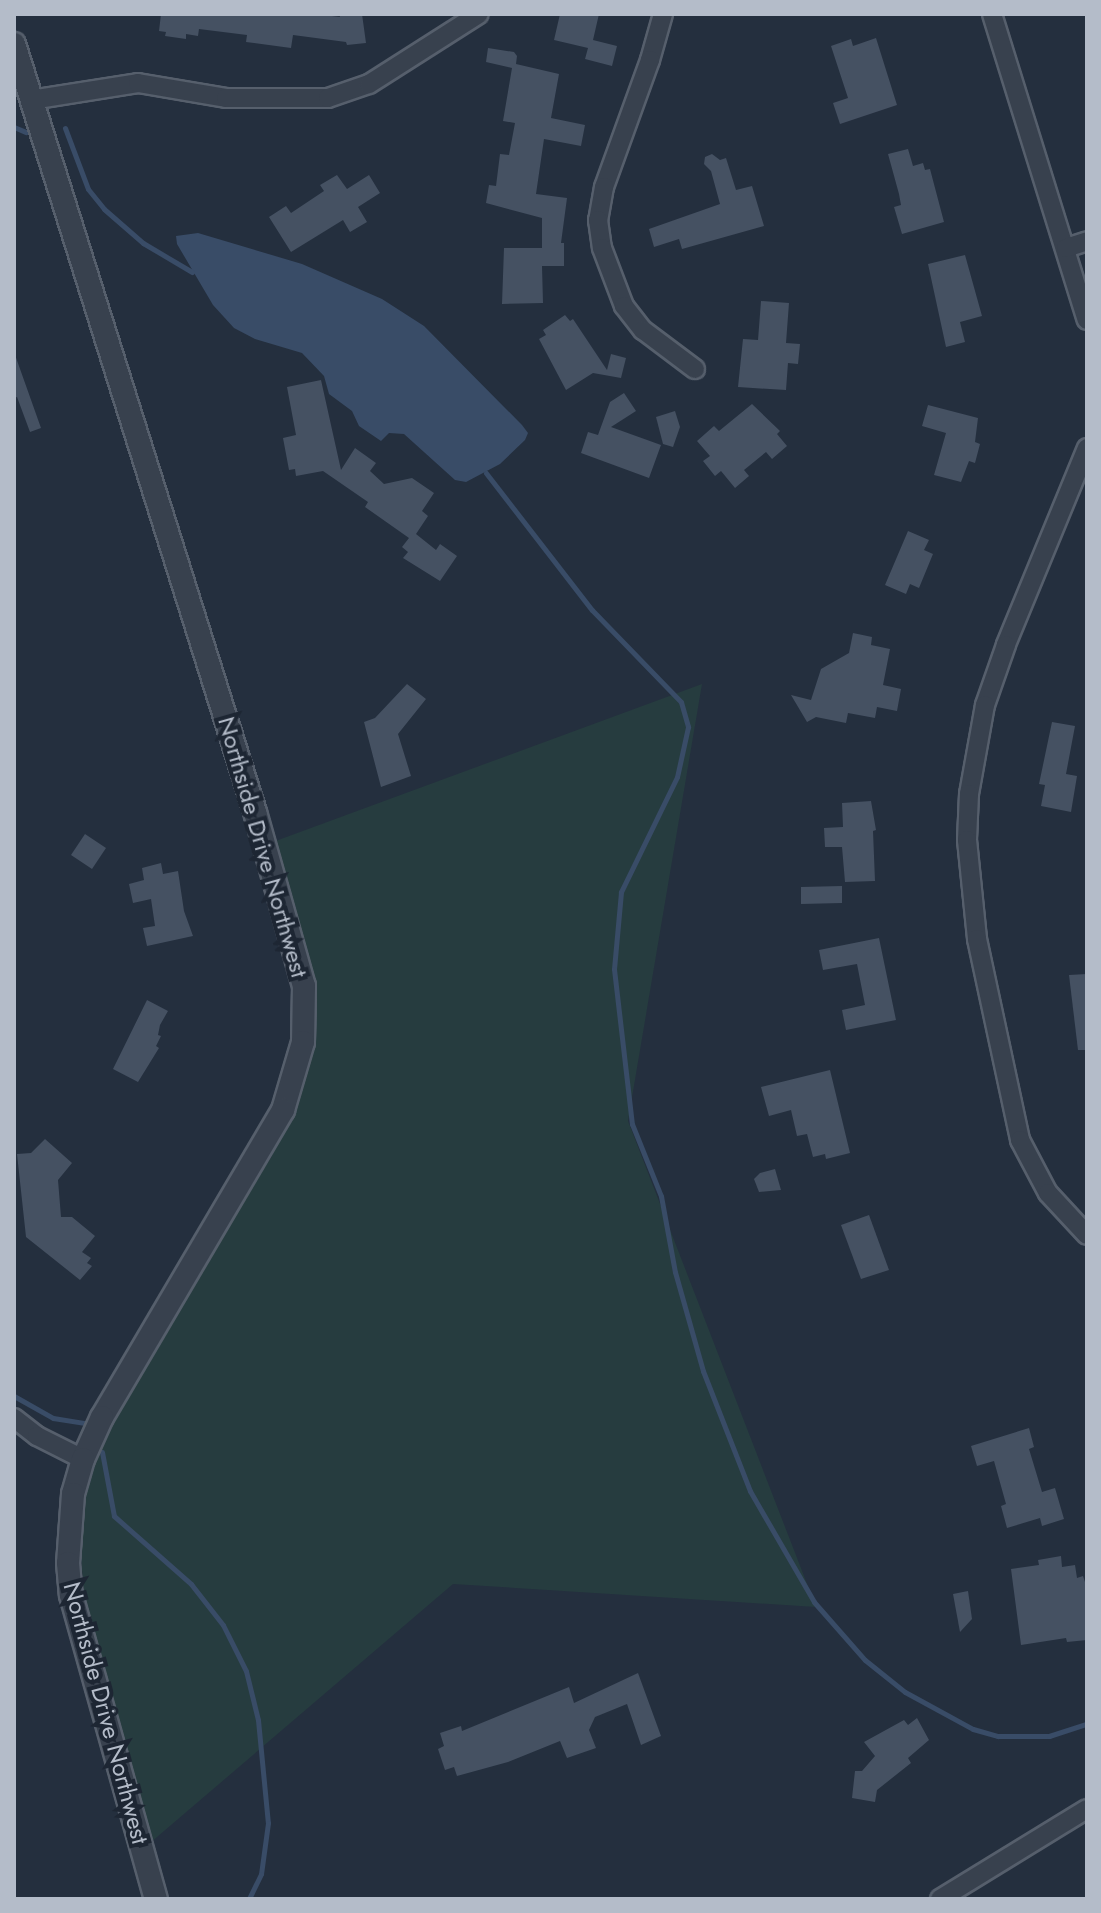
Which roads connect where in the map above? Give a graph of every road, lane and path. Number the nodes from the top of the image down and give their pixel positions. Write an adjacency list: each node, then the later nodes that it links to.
1 (479, 14): 5 (street)
2 (663, 14): 9 (street)
3 (992, 14): 7 (street)
4 (14, 44): 5 (street, Northside Drive Northwest)
5 (31, 100): 13 (street, Northside Drive Northwest)
6 (1087, 241): 7 (street)
7 (1066, 248): 8 (street)
8 (1087, 320)
9 (695, 369)
10 (1087, 448): 11 (street)
11 (1087, 1235)
12 (14, 1418): 13 (street)
13 (83, 1459): 15 (street, Northside Drive Northwest)
14 (1087, 1809): 16 (street)
15 (156, 1899)
16 (940, 1899)

